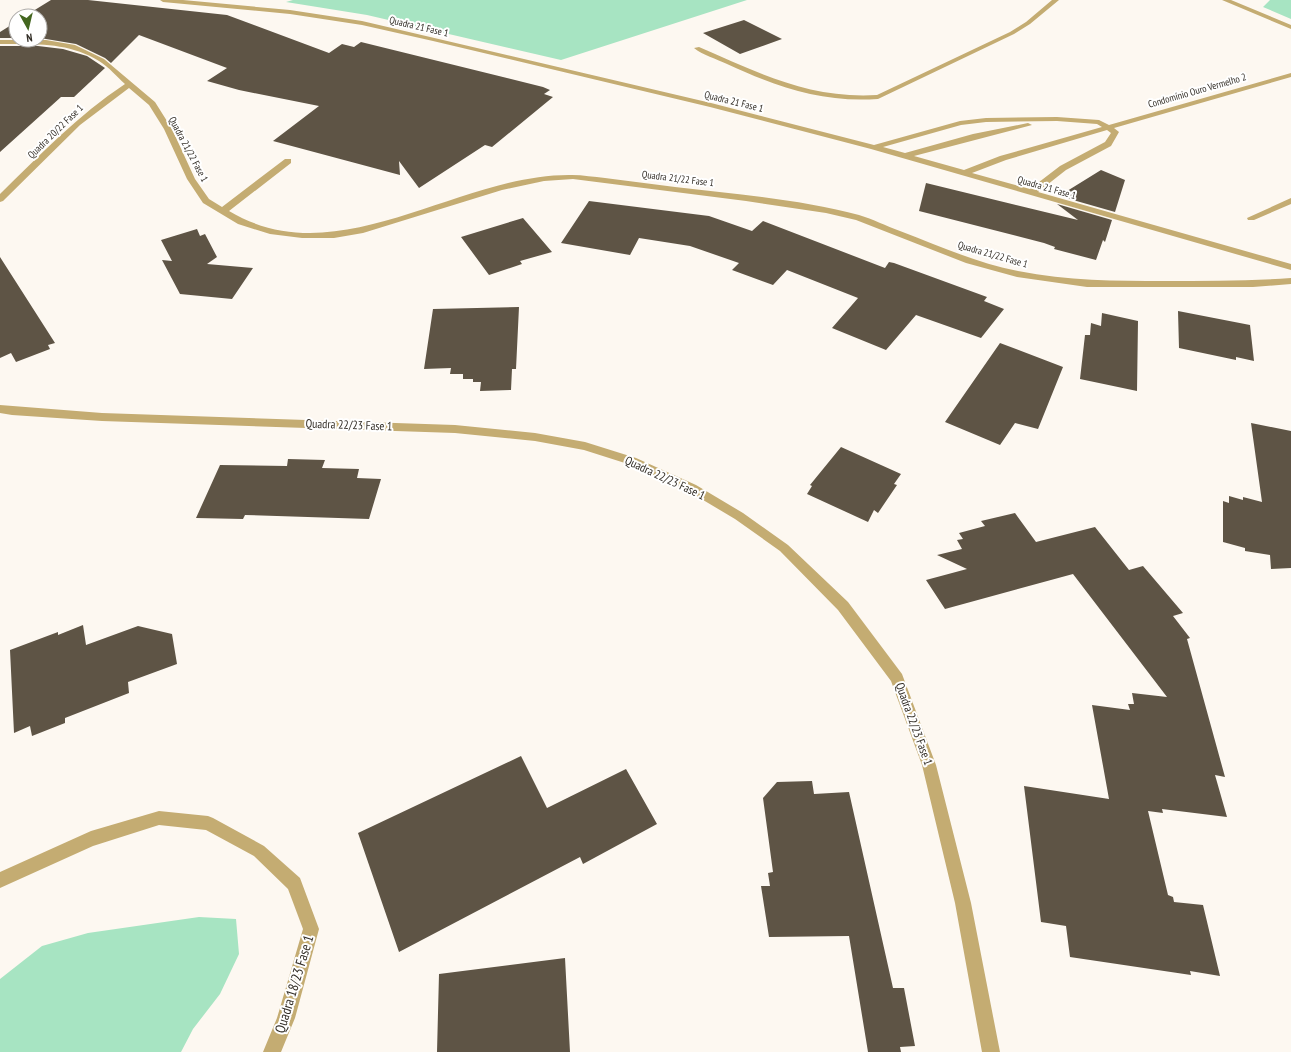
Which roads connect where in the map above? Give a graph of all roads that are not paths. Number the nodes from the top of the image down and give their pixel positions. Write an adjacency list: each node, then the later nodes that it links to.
1 (163, 0): 12 (street, Quadra 21 Fase 1)
2 (1056, 0): 7 (street)
3 (1225, 0): 4 (street)
4 (1238, 2): 5 (street)
5 (1291, 27)
6 (0, 42): 9 (street, Quadra 21/22 Fase 1)
7 (697, 48)
8 (1291, 75): 11 (street, Condomínio Ouro Vermelho 2)
9 (130, 84): 17 (street, Quadra 20/22 Fase 1); 19 (street, Quadra 21/22 Fase 1)
10 (1057, 119): 11 (street); 12 (street); 13 (street)
11 (1108, 127): 15 (street, Condomínio Ouro Vermelho 2); 16 (street)
12 (874, 147): 13 (street, Quadra 21 Fase 1)
13 (905, 156): 15 (street, Quadra 21 Fase 1)
14 (288, 160): 19 (street)
15 (964, 173): 16 (street, Quadra 21 Fase 1)
16 (1031, 193): 21 (street, Quadra 21 Fase 1)
17 (0, 199)
18 (1291, 201): 20 (street)
19 (223, 211): 22 (street, Quadra 21/22 Fase 1)
20 (1251, 218)
21 (1291, 267)
22 (1291, 281)
23 (0, 409): 26 (street, Quadra 22/23 Fase 1)
24 (0, 880): 25 (street, Quadra 18/23 Fase 1)
25 (272, 1052)
26 (991, 1052)

